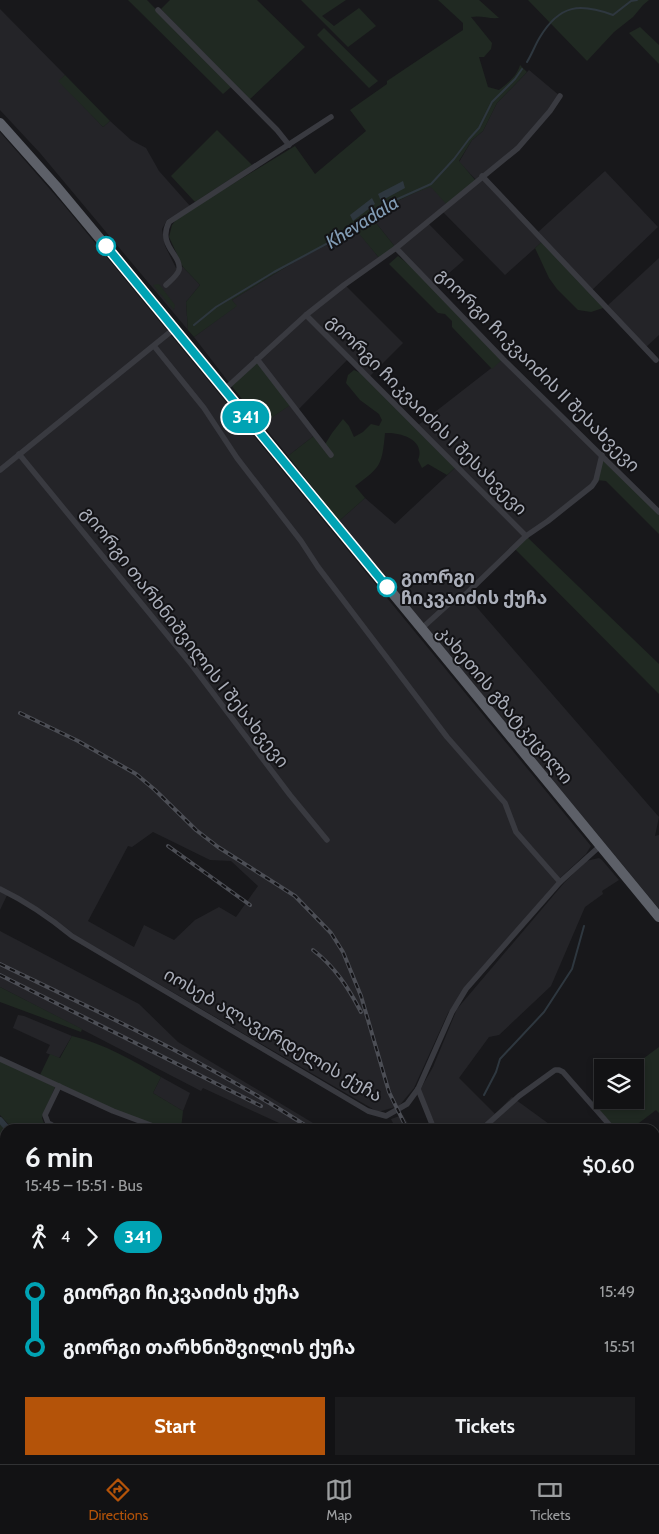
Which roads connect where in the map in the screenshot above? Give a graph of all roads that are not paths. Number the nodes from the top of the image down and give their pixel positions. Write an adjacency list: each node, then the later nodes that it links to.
1 (158, 10): 5 (street)
2 (560, 96): 6 (street)
3 (331, 117): 5 (street)
4 (0, 123): 10 (highway, კახეთის გზატკეცილი)
5 (289, 145): 8 (street)
6 (482, 176): 7 (street); 13 (street)
7 (396, 248): 9 (street); 17 (street, გიორგი ჩიკვაიძის II შესახვევი)
8 (166, 285)
9 (306, 315): 12 (street); 20 (street, გიორგი ჩიკვაიძის I შესახვევი)
10 (174, 329): 11 (street); 14 (highway, კახეთის გზატკეცილი)
11 (154, 346): 15 (street); 24 (street)
12 (257, 359): 14 (street); 16 (street)
13 (656, 360)
14 (224, 390): 21 (highway, კახეთის გზატკეცილი)
15 (19, 454): 18 (street); 22 (street, გიორგი თარხნიშვილის I შესახვევი)
16 (331, 455)
17 (602, 455): 19 (street, გიორგი ჩიკვაიძის II შესახვევი); 20 (street)
18 (0, 470)
19 (659, 512)
20 (526, 536): 21 (street)
21 (421, 629): 23 (highway, კახეთის გზატკეცილი)
22 (327, 840)
23 (600, 846): 24 (street, იოსებ ალავერდელის ქუჩა); 26 (highway, კახეთის გზატკეცილი)
24 (560, 882): 29 (street, იოსებ ალავერდელის ქუჩა)
25 (0, 890): 29 (street, იოსებ ალავერდელის ქუჩა)
26 (659, 917)
27 (0, 1059): 28 (street)
28 (59, 1086): 30 (street); 31 (street)
29 (418, 1089): 32 (street)
30 (50, 1124)
31 (147, 1124)
32 (432, 1124)
33 (488, 1124): 34 (street)
34 (609, 1124)

